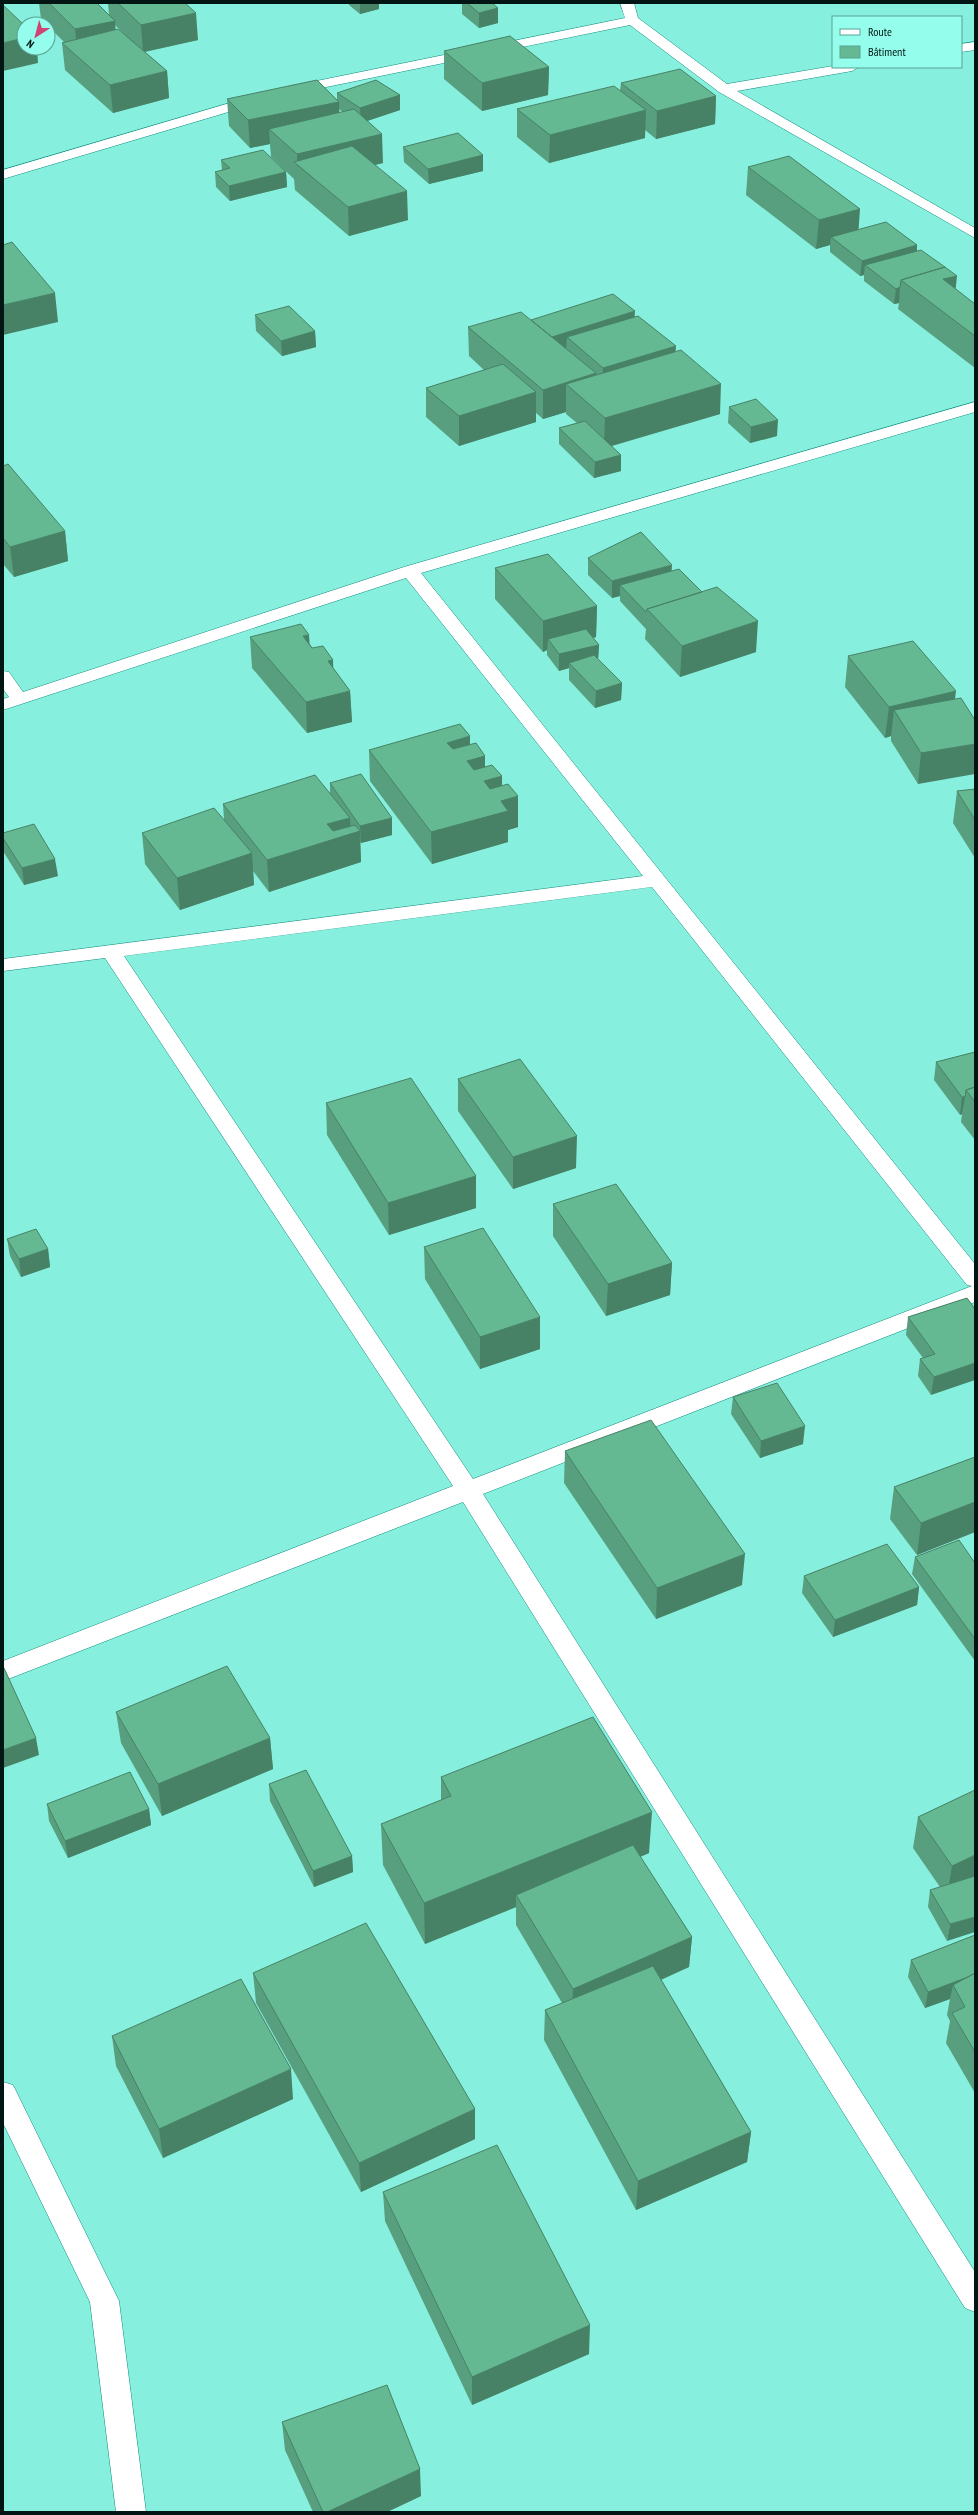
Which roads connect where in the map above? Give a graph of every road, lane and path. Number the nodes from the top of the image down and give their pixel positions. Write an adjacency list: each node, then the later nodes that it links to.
1 (627, 3): 2 (street)
2 (632, 20): 6 (street); 7 (street)
3 (975, 46): 4 (street)
4 (962, 48)
5 (846, 68): 6 (street)
6 (724, 89): 8 (street)
7 (3, 175)
8 (975, 234)
9 (975, 407): 10 (street)
10 (410, 571): 12 (street); 13 (street)
11 (3, 676): 12 (street)
12 (11, 702)
13 (655, 881): 14 (street); 16 (street)
14 (110, 950): 15 (street); 18 (street)
15 (3, 965)
16 (975, 1279)
17 (975, 1293): 18 (street)
18 (468, 1490): 19 (street); 21 (street)
19 (3, 1671)
20 (3, 2094): 22 (street)
21 (975, 2298)
22 (131, 2512)

